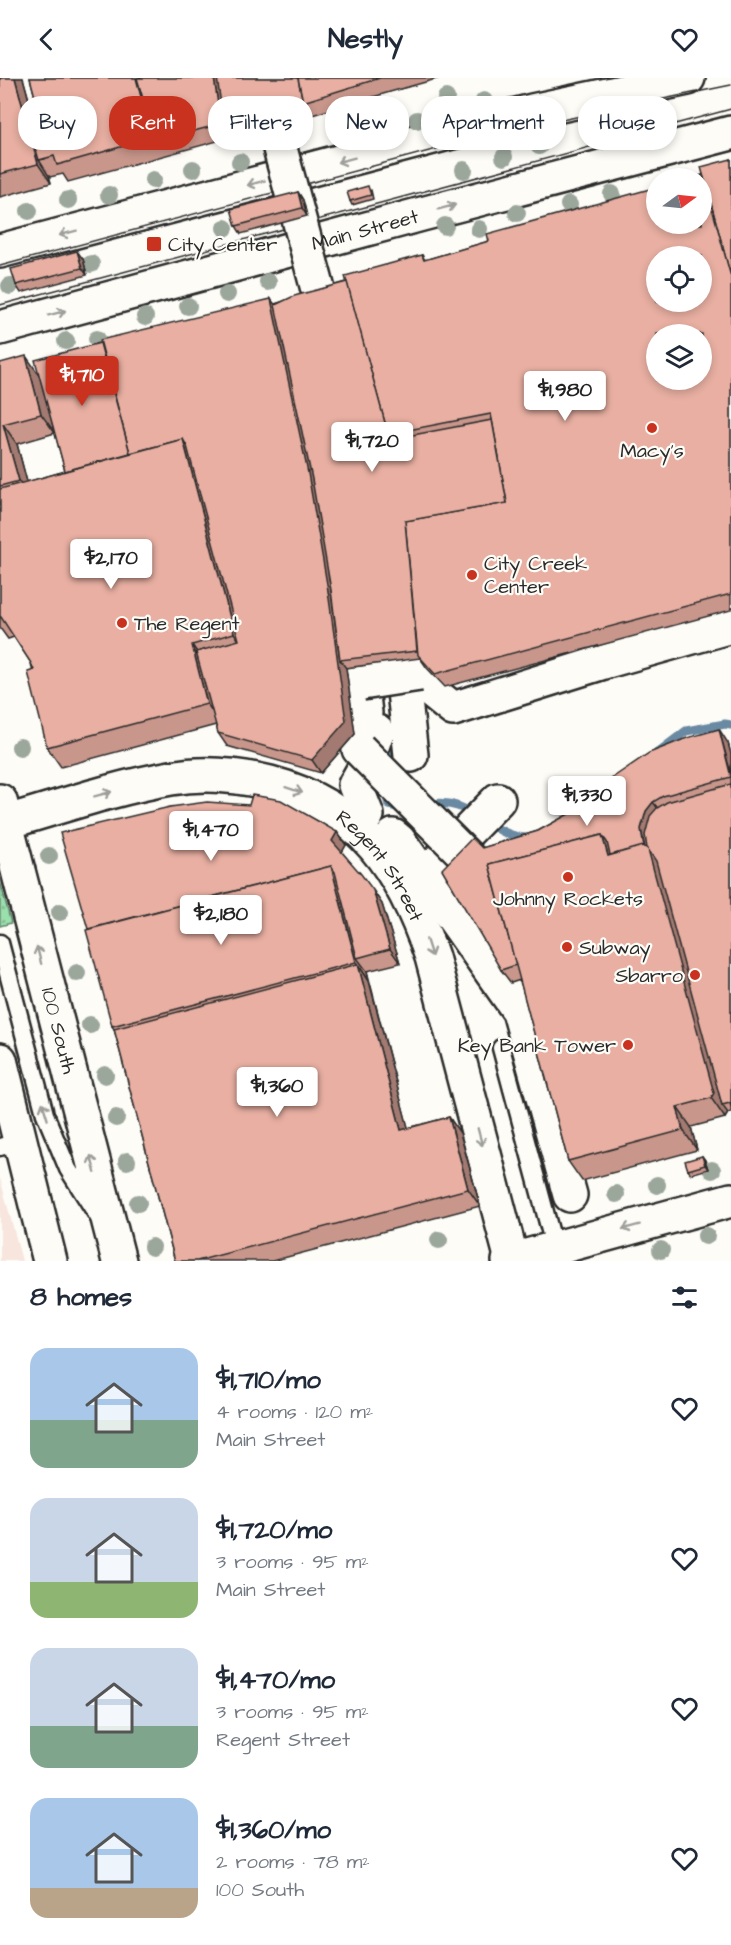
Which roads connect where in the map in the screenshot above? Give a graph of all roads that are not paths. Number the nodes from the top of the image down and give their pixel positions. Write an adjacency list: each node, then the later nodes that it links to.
1 (688, 78): 4 (street, one-way to 4)
2 (254, 90): 6 (street, bridge)
3 (731, 133): 5 (street, Main Street, one-way to 3)
4 (0, 251)
5 (0, 328)
6 (331, 344)
7 (731, 627): 9 (street)
8 (383, 630): 9 (street); 10 (street); 11 (street); 14 (street)
9 (420, 674): 10 (street, bridge)
10 (362, 683): 15 (street, bridge)
11 (411, 755)
12 (493, 804): 16 (street)
13 (2, 816): 14 (street, Regent Street, one-way to 14); 23 (street, 100 South, one-way to 13)
14 (361, 820): 16 (street); 26 (street, Regent Street, one-way to 26)
15 (517, 863)
16 (424, 876): 21 (street)
17 (0, 943): 23 (lane, one-way to 17)
18 (501, 1048): 24 (lane)
19 (0, 1060): 20 (street)
20 (10, 1144): 25 (street)
21 (570, 1195)
22 (731, 1200): 24 (street, one-way to 24)
23 (115, 1248)
24 (555, 1249): 26 (street)
25 (51, 1261)
26 (510, 1261)

